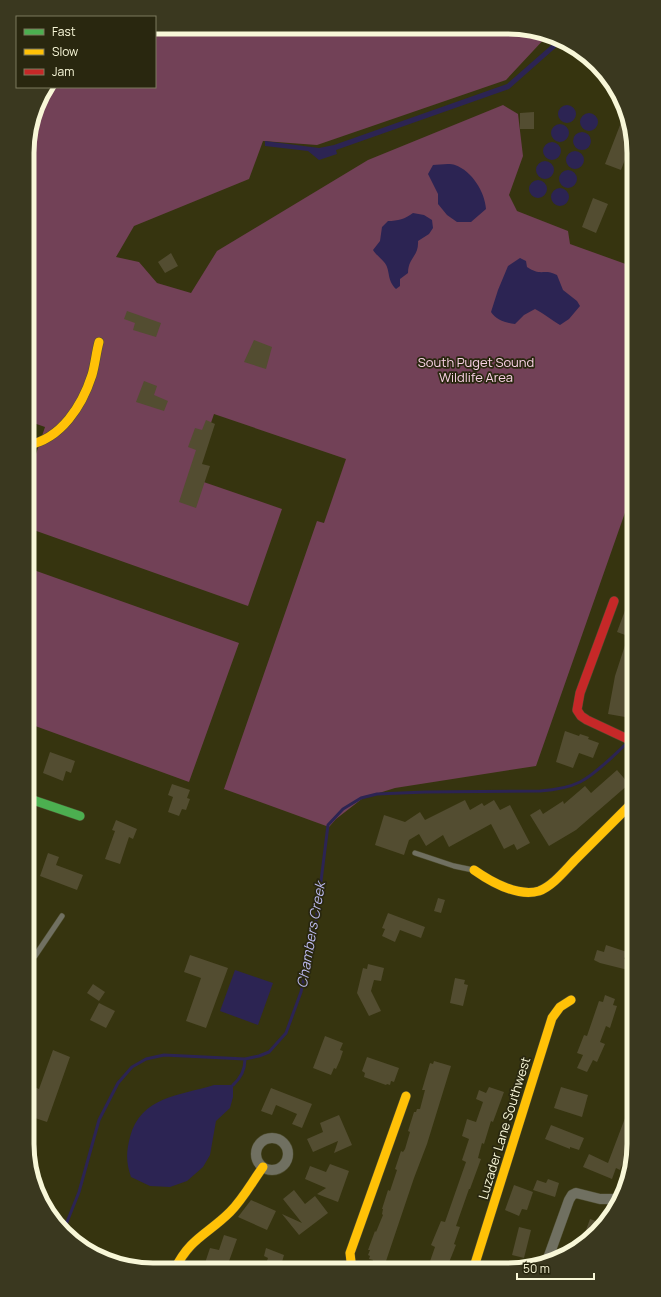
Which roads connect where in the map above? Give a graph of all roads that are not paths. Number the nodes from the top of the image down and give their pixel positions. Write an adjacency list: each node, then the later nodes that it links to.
1 (99, 342): 2 (street)
2 (34, 444)
3 (614, 601): 4 (street)
4 (627, 739)
5 (34, 800): 7 (street)
6 (627, 808): 9 (street)
7 (80, 816)
8 (415, 853): 9 (lane)
9 (474, 870)
10 (62, 916): 11 (lane)
11 (34, 957)
12 (571, 1000): 19 (street, Luzader Lane Southwest)
13 (406, 1096): 18 (street)
14 (263, 1167): 17 (street)
15 (613, 1200): 16 (street)
16 (549, 1256)
17 (177, 1263)
18 (351, 1263)
19 (475, 1263)

